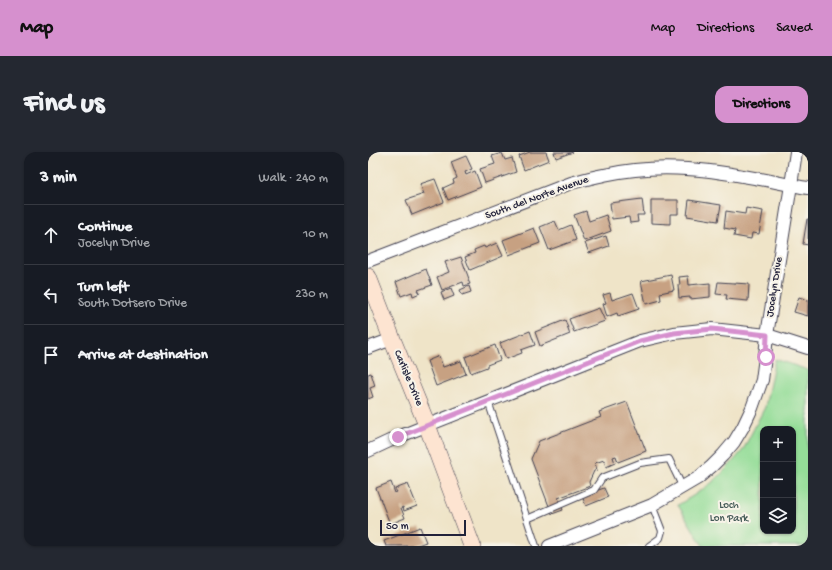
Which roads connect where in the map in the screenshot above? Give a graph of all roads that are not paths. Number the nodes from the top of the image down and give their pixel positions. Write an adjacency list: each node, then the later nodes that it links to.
1 (796, 152): 2 (street, Jocelyn Drive)
2 (791, 185): 3 (street, South del Norte Avenue); 4 (street, South del Norte Avenue); 6 (street, Jocelyn Drive)
3 (808, 188)
4 (368, 261)
5 (368, 277): 7 (street, Carlisle Drive)
6 (767, 335): 9 (street); 10 (street); 13 (street, Jocelyn Drive)
7 (392, 339): 8 (street); 11 (street, Carlisle Drive)
8 (368, 348)
9 (808, 348)
10 (488, 401): 11 (street); 15 (lane)
11 (427, 425): 12 (street); 16 (street, Carlisle Drive)
12 (368, 451)
13 (683, 488): 14 (street, Jocelyn Drive); 15 (lane)
14 (652, 505): 18 (street, Jocelyn Drive); 19 (lane)
15 (527, 519): 17 (lane)
16 (472, 546)
17 (536, 546)
18 (549, 546)
19 (649, 546)

